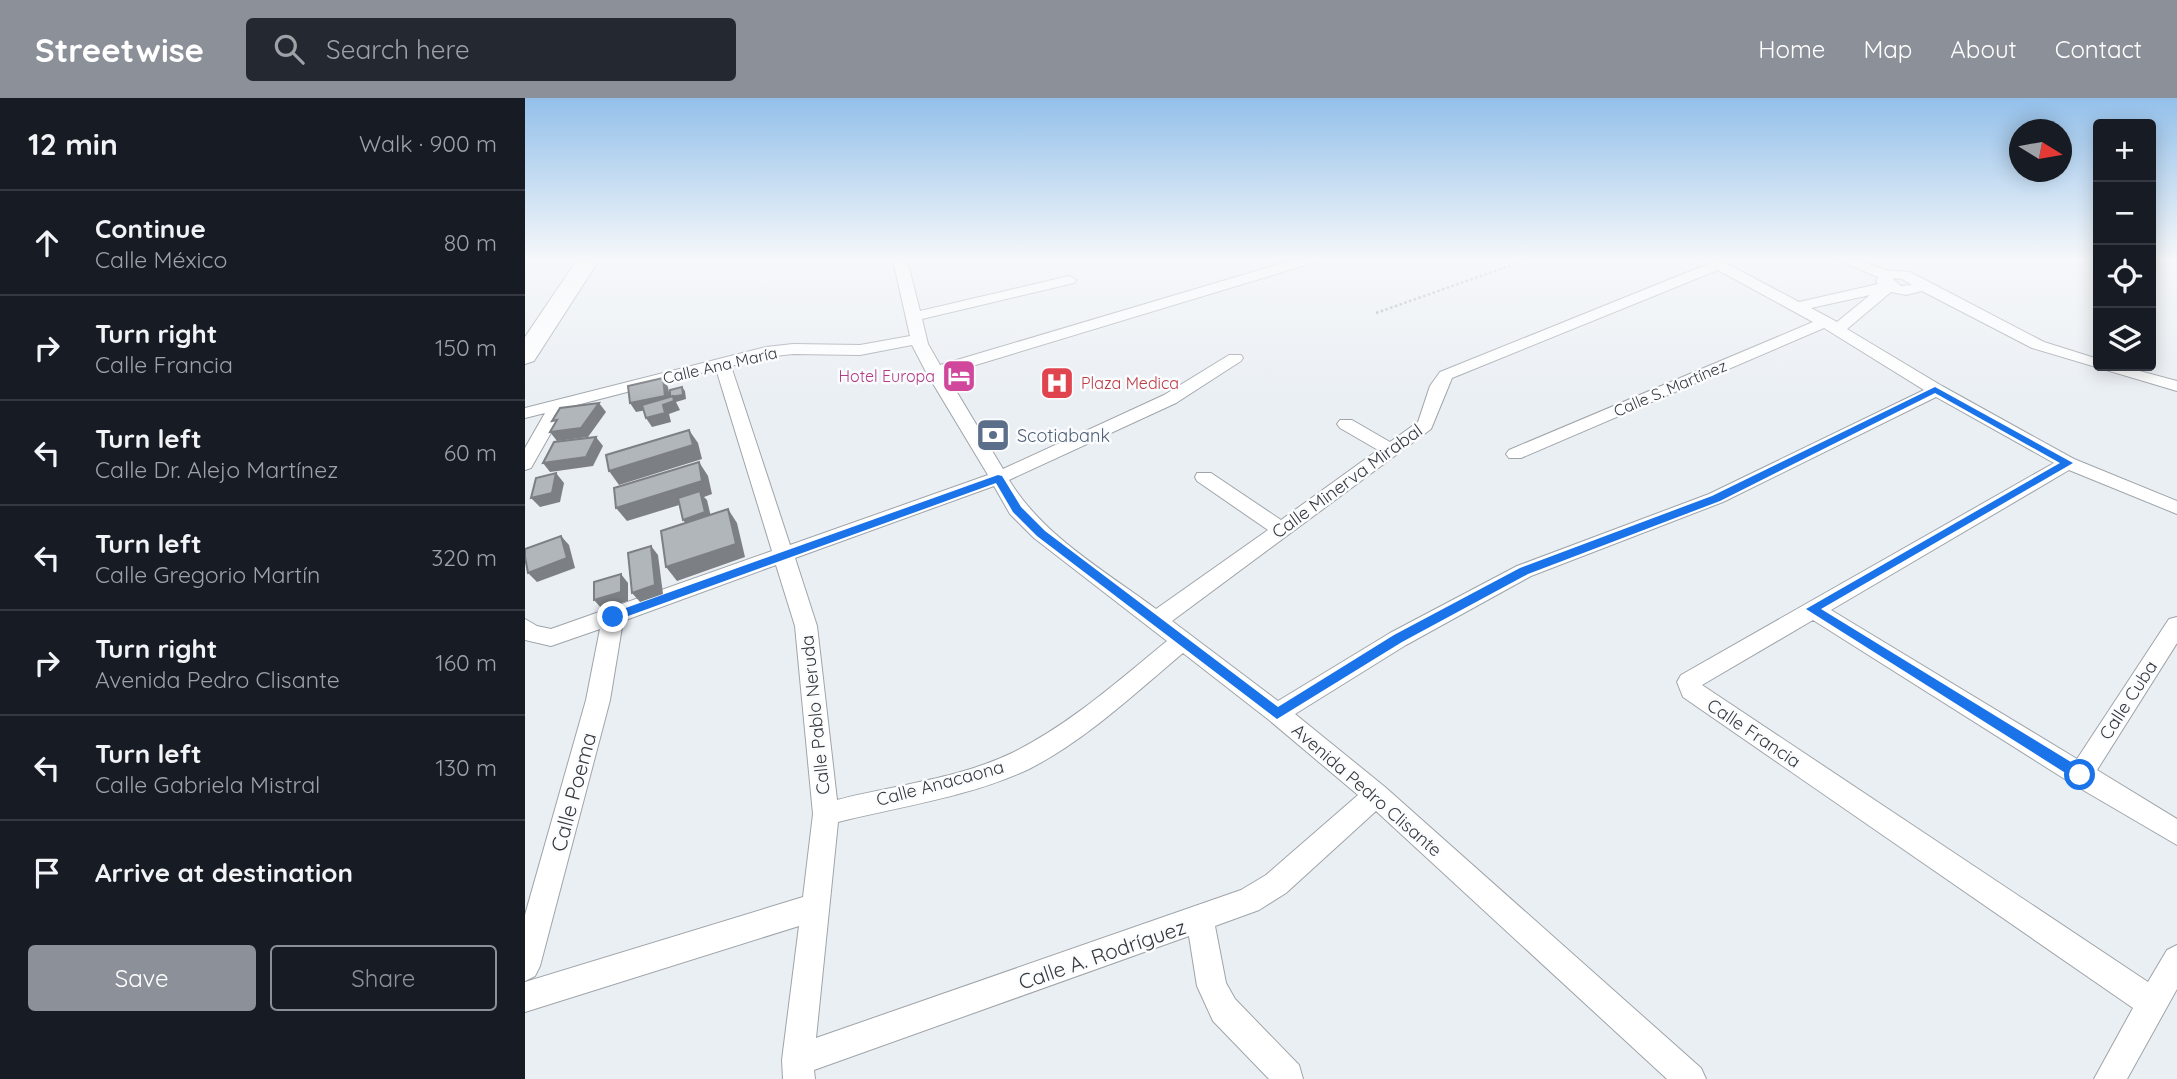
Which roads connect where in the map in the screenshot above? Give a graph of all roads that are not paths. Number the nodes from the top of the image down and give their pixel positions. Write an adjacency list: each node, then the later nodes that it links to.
1 (558, 306): 13 (main road)
2 (910, 306): 10 (street, Avenida Pedro Clisante)
3 (960, 306): 10 (street)
4 (1155, 306): 18 (street)
5 (1610, 306): 24 (street, Calle Minerva Mirabal)
6 (1802, 306): 9 (street)
7 (1855, 306): 11 (street, Calle S. Martínez)
8 (1962, 306): 16 (street)
9 (1798, 307): 11 (street)
10 (912, 317): 12 (street, Avenida Pedro Clisante)
11 (1831, 325): 20 (street); 25 (street, Calle S. Martínez)
12 (917, 339): 15 (street, Calle Ana María); 18 (street, Avenida Pedro Clisante)
13 (525, 356)
14 (1235, 358): 29 (street)
15 (722, 362): 21 (street, Calle Ana María); 32 (street, Calle Pablo Neruda)
16 (2093, 362)
17 (2123, 371): 19 (street)
18 (934, 372): 29 (street, Avenida Pedro Clisante)
19 (2177, 386)
20 (1935, 390): 26 (street); 39 (street)
21 (558, 406): 22 (street, Calle Ana María); 27 (street)
22 (525, 413)
23 (1346, 424): 24 (street)
24 (1392, 451): 31 (street, Calle Minerva Mirabal)
25 (1515, 454)
26 (2068, 463): 30 (street); 33 (street, Calle Francia)
27 (525, 464)
28 (1204, 477): 31 (street)
29 (998, 478): 32 (street); 35 (street, Avenida Pedro Clisante)
30 (2177, 508)
31 (1282, 529): 35 (street, Calle Minerva Mirabal)
32 (785, 555): 34 (street); 42 (street, Calle Pablo Neruda)
33 (1812, 609): 40 (street); 49 (street, Calle Francia)
34 (613, 617): 37 (street); 47 (street, Calle Poema)
35 (1156, 621): 38 (street, Avenida Pedro Clisante)
36 (2177, 625): 40 (street, Calle Cuba)
37 (525, 627)
38 (1183, 640): 39 (street, Avenida Pedro Clisante); 42 (street, Calle Anacaona)
39 (1277, 713): 41 (street, Avenida Pedro Clisante)
40 (2080, 775): 43 (street)
41 (1375, 795): 45 (street, Calle A. Rodríguez); 52 (street, Avenida Pedro Clisante)
42 (826, 814): 44 (street, Calle Pablo Neruda)
43 (2177, 833)
44 (815, 907): 48 (street); 50 (street, Calle Pablo Neruda)
45 (1200, 919): 50 (street, Calle A. Rodríguez); 51 (street)
46 (2177, 960): 49 (street)
47 (525, 966)
48 (525, 997)
49 (2151, 1002): 53 (street)
50 (799, 1070)
51 (1289, 1076)
52 (1690, 1079)
53 (2110, 1079)

